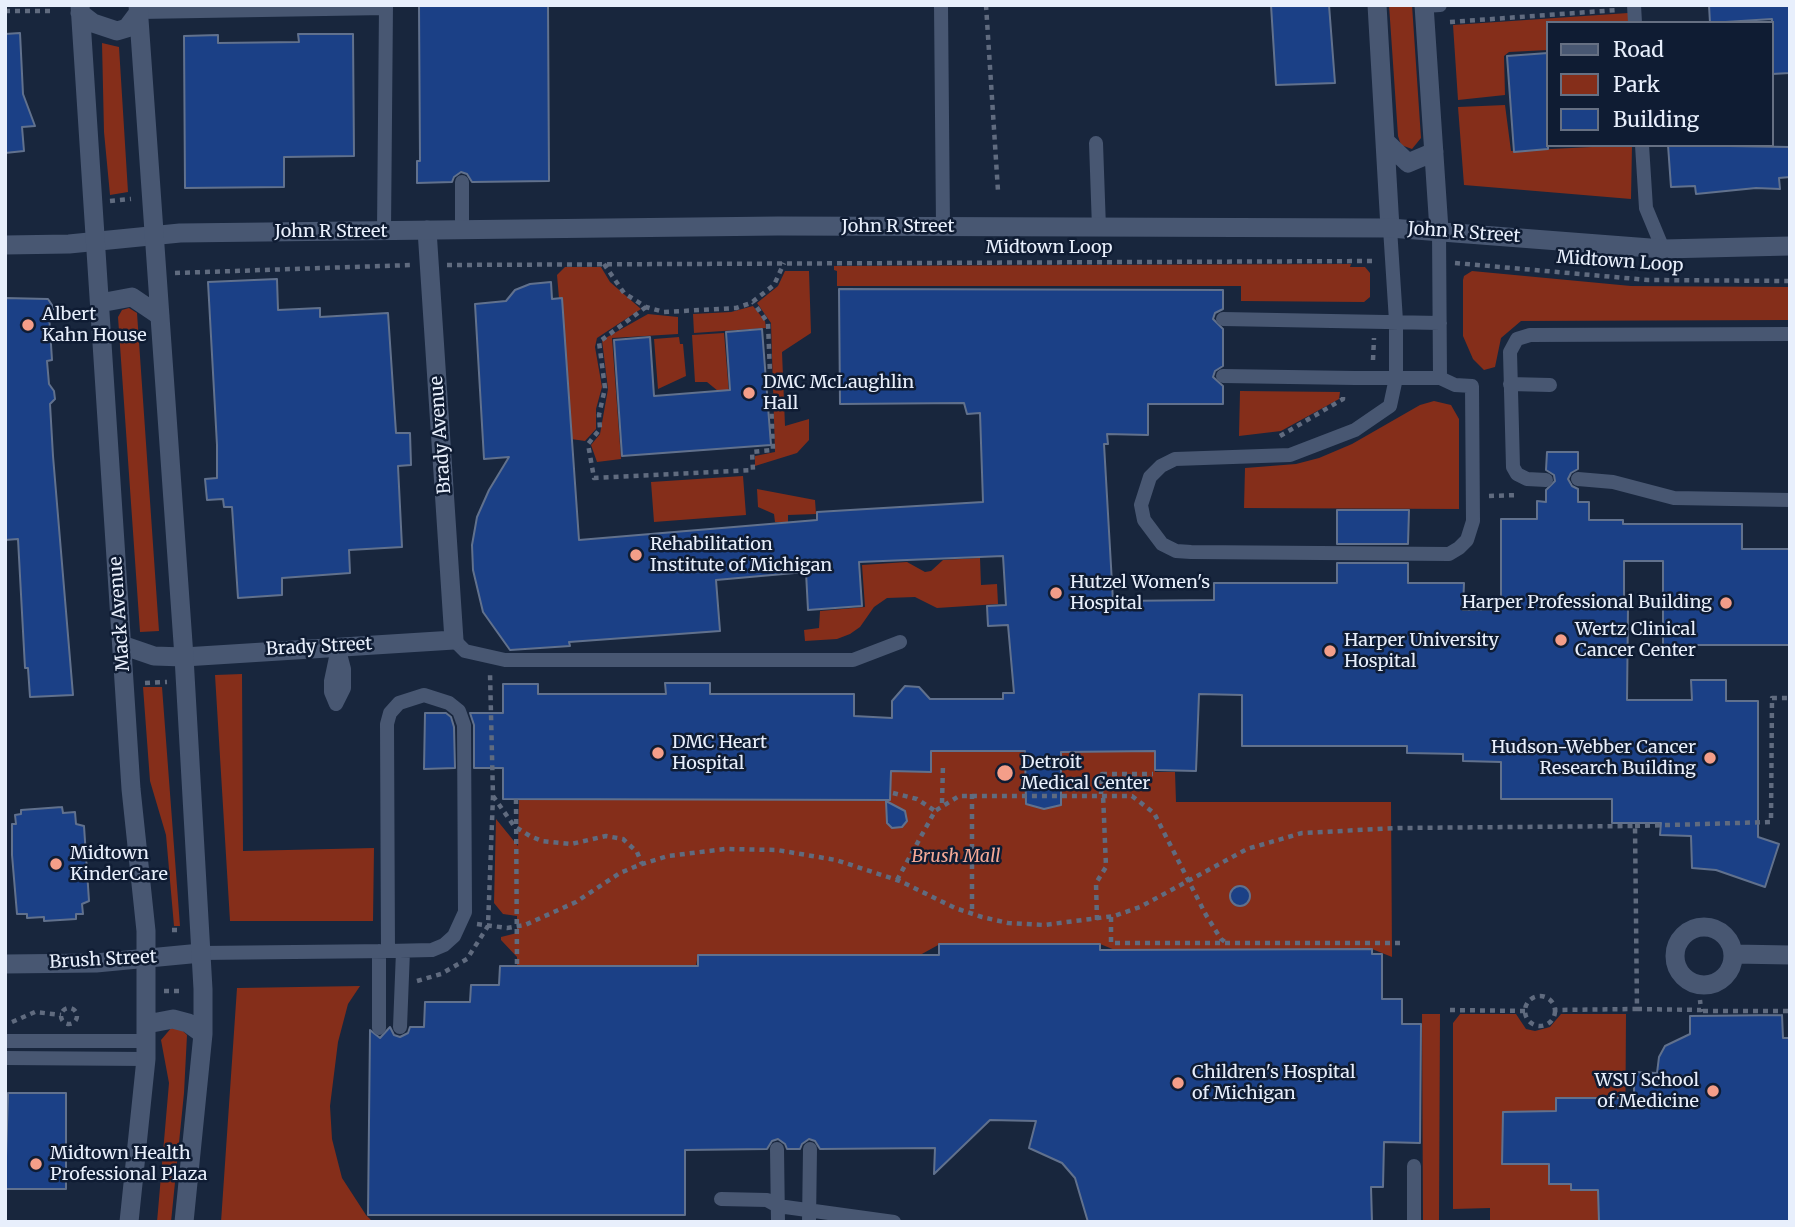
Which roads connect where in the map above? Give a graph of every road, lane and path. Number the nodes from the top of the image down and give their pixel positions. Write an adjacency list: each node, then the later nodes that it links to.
1 (941, 5): 21 (lane)
2 (986, 5): 18 (path)
3 (1377, 5): 13 (street)
4 (1440, 5): 5 (lane)
5 (1424, 6): 16 (street)
6 (386, 7): 9 (lane); 27 (lane)
7 (1627, 8): 12 (path)
8 (80, 9): 9 (street); 29 (street, Mack Avenue)
9 (139, 9): 28 (street)
10 (52, 10): 11 (path)
11 (5, 11)
12 (1450, 22)
13 (1386, 142): 16 (street); 23 (street)
14 (1096, 143): 22 (lane)
15 (1642, 147): 32 (lane)
16 (1434, 152): 26 (street)
17 (462, 182): 25 (lane)
18 (998, 191)
19 (131, 199): 20 (path)
20 (109, 201)
21 (943, 227): 22 (street, John R Street); 25 (street, John R Street)
22 (1099, 228): 23 (street, John R Street)
23 (1390, 228): 26 (street, John R Street); 34 (lane)
24 (427, 230): 25 (street, John R Street); 27 (street, John R Street); 61 (street, Brady Avenue)
25 (462, 230)
26 (1439, 230): 32 (street, John R Street); 35 (lane)
27 (384, 231): 28 (street, John R Street)
28 (154, 234): 29 (street, John R Street); 44 (street)
29 (95, 241): 30 (street, John R Street); 42 (street, Mack Avenue)
30 (5, 245)
31 (1790, 246): 32 (street, John R Street)
32 (1663, 249)
33 (784, 262): 34 (path, Midtown Loop); 36 (path, Midtown Loop); 41 (path)
34 (1388, 262): 46 (lane)
35 (1444, 263): 40 (path, Midtown Loop); 47 (lane)
36 (604, 264): 37 (path, Midtown Loop); 43 (path)
37 (465, 265)
38 (399, 266): 39 (path)
39 (173, 273)
40 (1790, 281)
41 (753, 302): 43 (path); 43 (path)
42 (100, 303): 44 (street); 63 (street, Mack Avenue)
43 (646, 307)
44 (160, 316): 64 (street)
45 (1223, 319): 46 (lane)
46 (1396, 321): 47 (lane); 52 (lane)
47 (1440, 323): 53 (lane)
48 (1374, 334): 50 (path)
49 (1790, 334): 54 (lane)
50 (1373, 360)
51 (1223, 376): 52 (lane)
52 (1395, 378): 53 (lane); 53 (lane)
53 (1440, 378)
54 (1510, 384): 55 (lane); 59 (lane)
55 (1550, 385)
56 (1344, 389): 57 (path)
57 (1275, 439)
58 (1578, 479): 60 (lane)
59 (1546, 480)
60 (1790, 500)
61 (454, 640): 62 (lane); 64 (street, Brady Street)
62 (900, 642)
63 (122, 645): 64 (street, Brady Street); 91 (street, Mack Avenue)
64 (184, 657): 88 (street)
65 (489, 671): 78 (path)
66 (167, 682): 67 (path)
67 (145, 683)
68 (1790, 698): 77 (path)
69 (943, 765): 75 (path)
70 (1153, 774): 73 (path)
71 (893, 793): 76 (path)
72 (972, 794): 73 (path); 75 (path); 81 (path)
73 (1102, 794): 80 (path); 84 (path)
74 (516, 799): 93 (path)
75 (942, 803): 76 (path)
76 (935, 811): 79 (path)
77 (1635, 826): 80 (path); 97 (path)
78 (642, 864): 79 (path); 83 (path)
79 (897, 880): 81 (path)
80 (1188, 880): 82 (path); 86 (path)
81 (972, 914): 84 (path)
82 (1111, 917): 84 (path); 86 (path)
83 (462, 920): 87 (lane); 87 (lane)
84 (1097, 920)
85 (1401, 943): 86 (path)
86 (1228, 944)
87 (390, 951): 88 (lane); 105 (lane); 106 (lane)
88 (201, 953): 91 (street, Brush Street); 107 (street)
89 (1734, 954): 90 (street)
90 (1790, 955)
91 (147, 958): 92 (street, Brush Street); 109 (street, Mack Avenue)
92 (5, 964)
93 (517, 966)
94 (162, 991): 95 (path)
95 (184, 991)
96 (1700, 1000): 97 (path)
97 (1637, 1009): 100 (path)
98 (1450, 1010): 99 (path)
99 (1525, 1010): 100 (path); 100 (path)
100 (1555, 1010)
101 (1703, 1011): 102 (path)
102 (1790, 1011)
103 (61, 1015): 104 (path)
104 (5, 1023)
105 (379, 1027)
106 (400, 1027)
107 (203, 1034): 109 (street); 118 (street)
108 (7, 1041): 109 (lane); 110 (lane)
109 (147, 1041): 110 (lane); 117 (street, Mack Avenue)
110 (6, 1059)
111 (777, 1149): 115 (lane)
112 (810, 1149): 116 (lane)
113 (1414, 1166): 121 (lane)
114 (721, 1199): 115 (lane)
115 (778, 1206): 116 (lane); 119 (lane)
116 (809, 1215): 120 (lane)
117 (129, 1222)
118 (184, 1222)
119 (778, 1222)
120 (894, 1222)
121 (1414, 1222)

